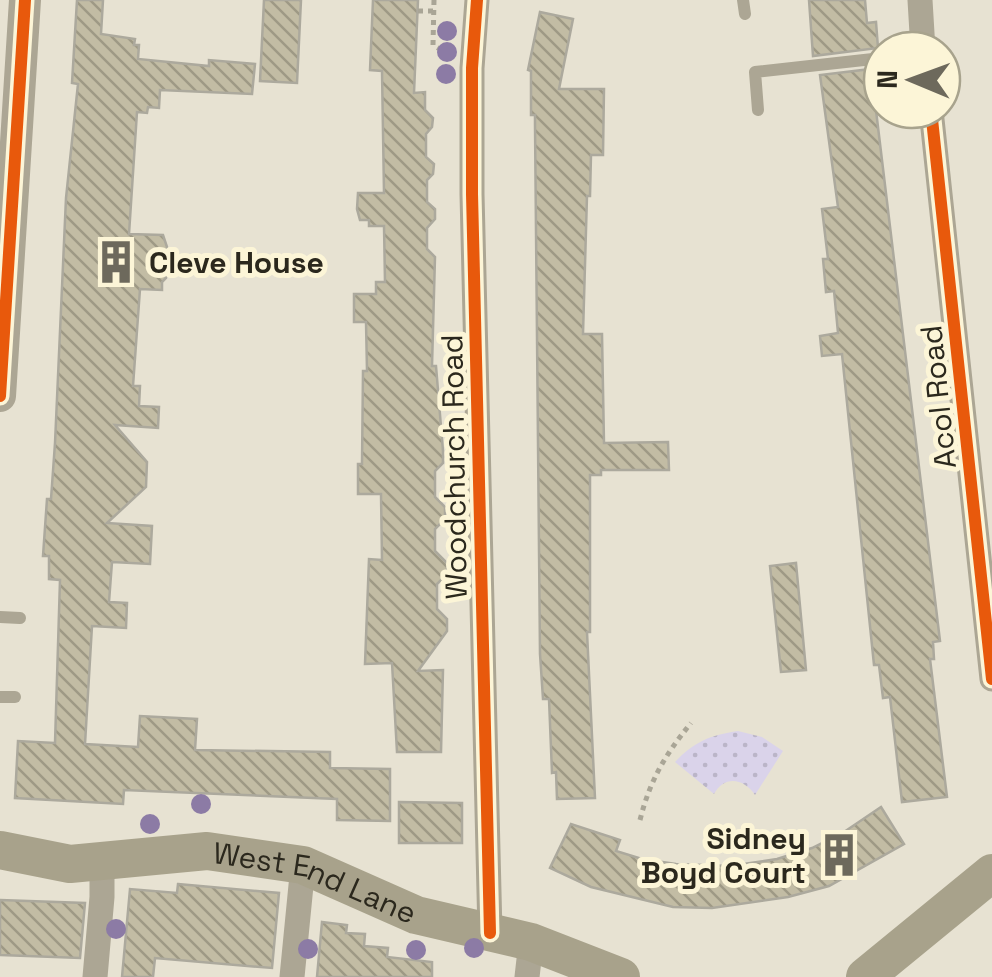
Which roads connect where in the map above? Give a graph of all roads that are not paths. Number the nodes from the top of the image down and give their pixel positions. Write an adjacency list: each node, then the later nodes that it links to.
1 (477, 0): 19 (street, Woodchurch Road)
2 (920, 0): 4 (street)
3 (21, 7): 8 (street)
4 (922, 30)
5 (862, 60): 6 (lane)
6 (758, 110)
7 (934, 130): 9 (street, Acol Road)
8 (0, 396)
9 (982, 477): 12 (street, Acol Road)
10 (0, 617): 11 (lane)
11 (20, 618)
12 (992, 679)
13 (0, 696): 14 (lane)
14 (15, 697)
15 (0, 850): 16 (main road, West End Lane)
16 (102, 860): 17 (main road, West End Lane); 21 (street)
17 (303, 865): 19 (main road, West End Lane); 22 (street)
18 (992, 873): 24 (main road)
19 (490, 933): 20 (main road, West End Lane)
20 (529, 960): 23 (main road, West End Lane)
21 (95, 977)
22 (292, 977)
23 (620, 977)
24 (865, 977)

